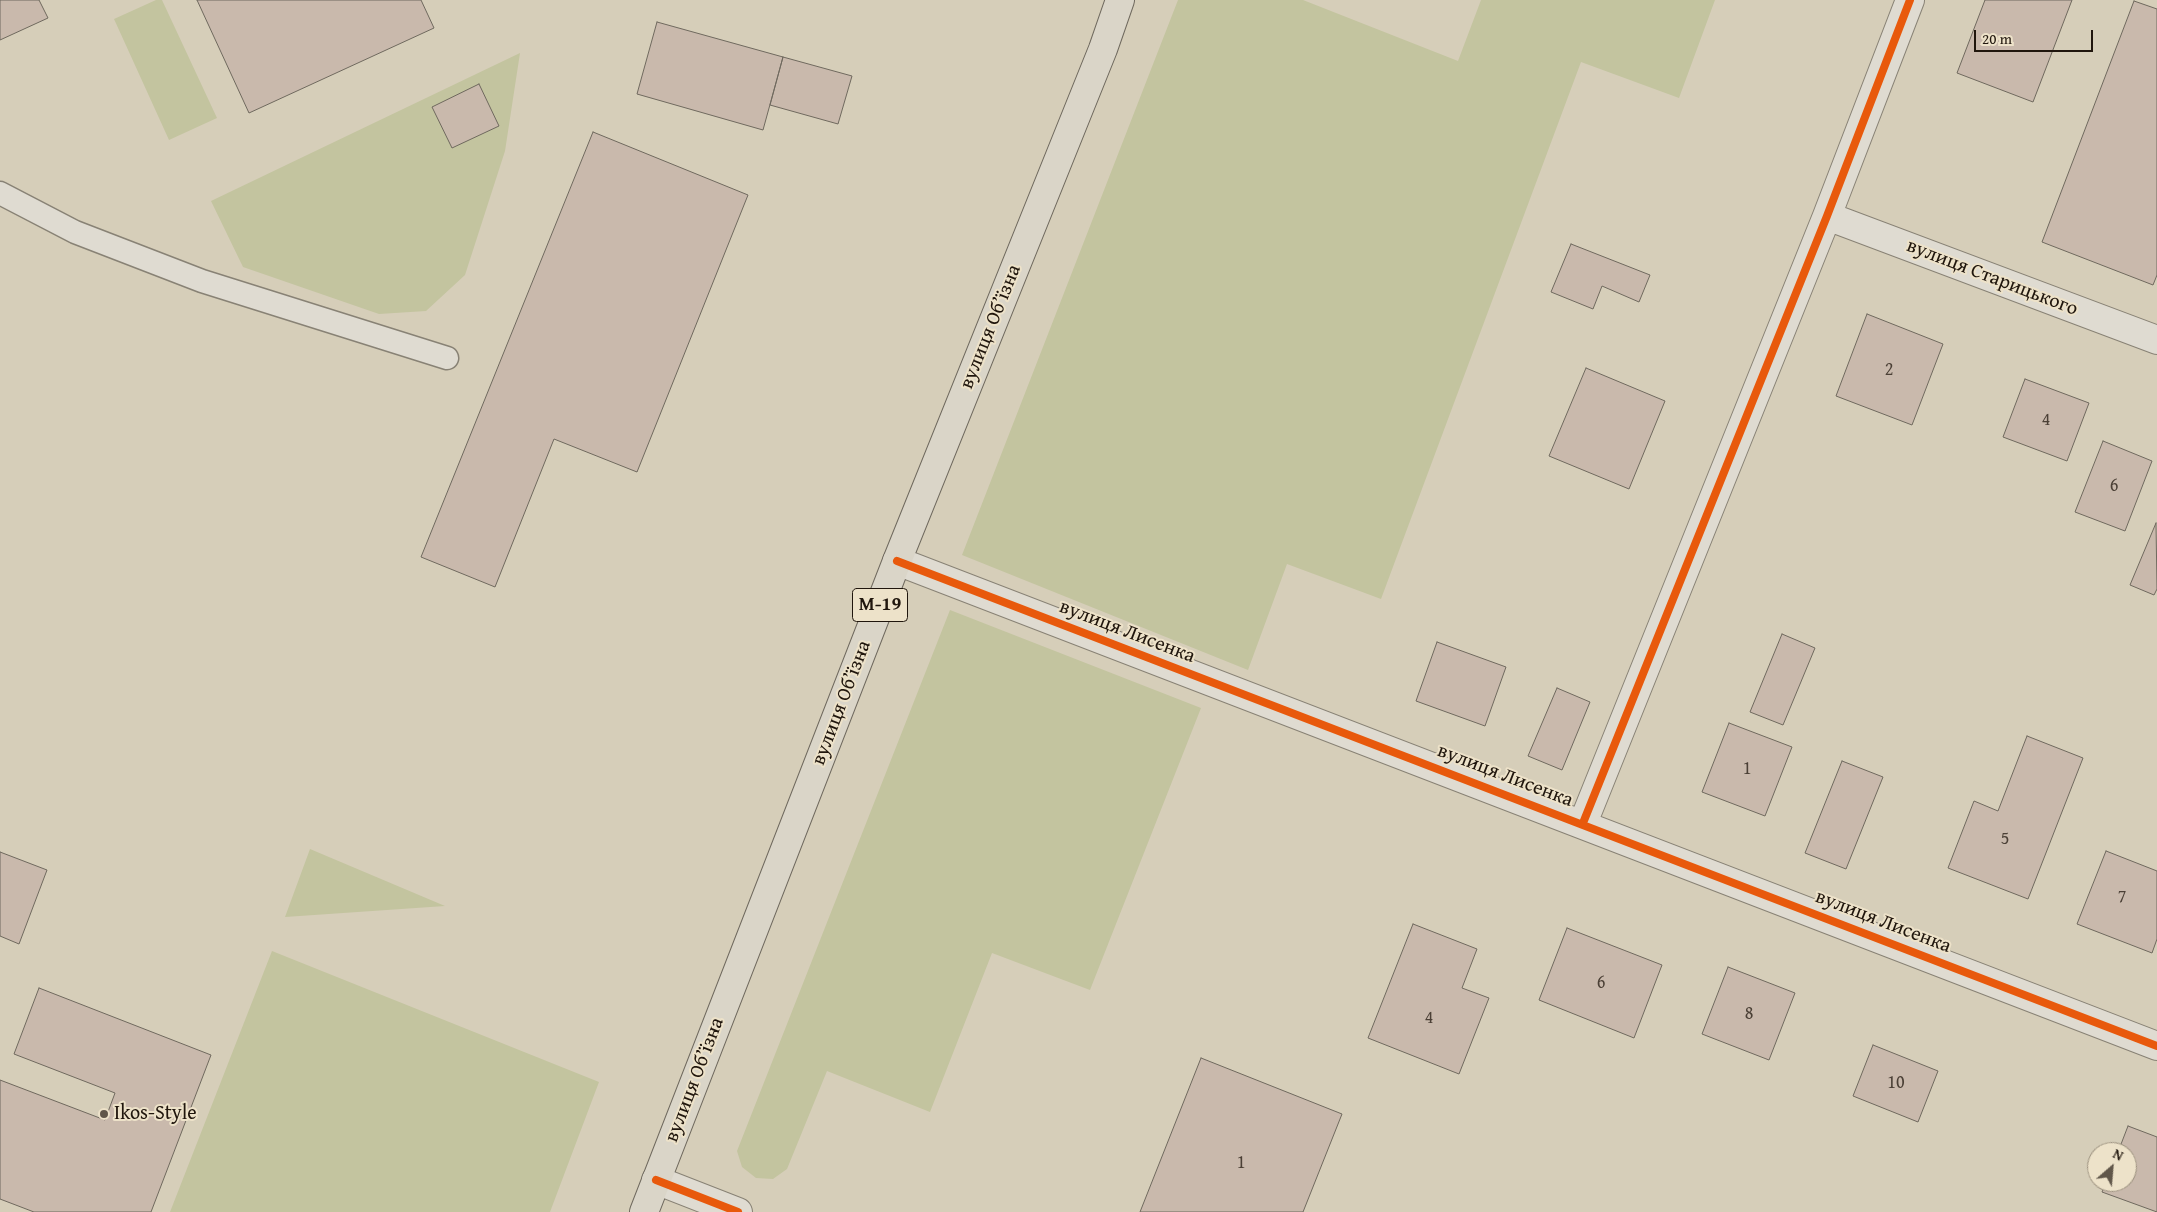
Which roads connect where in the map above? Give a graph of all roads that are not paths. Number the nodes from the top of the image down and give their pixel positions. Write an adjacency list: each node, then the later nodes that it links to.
1 (1120, 0): 7 (highway, вулиця Об’їзна / М-19)
2 (1910, 0): 4 (street)
3 (0, 193): 6 (lane)
4 (1828, 216): 5 (street, вулиця Старицького); 8 (street)
5 (2157, 340)
6 (447, 358)
7 (898, 561): 8 (street, вулиця Лисенка); 10 (highway, вулиця Об’їзна / М-19)
8 (1583, 824): 9 (street, вулиця Лисенка)
9 (2157, 1046)
10 (656, 1180): 11 (highway, вулиця Об’їзна / М-19); 12 (street)
11 (644, 1212)
12 (738, 1212)

